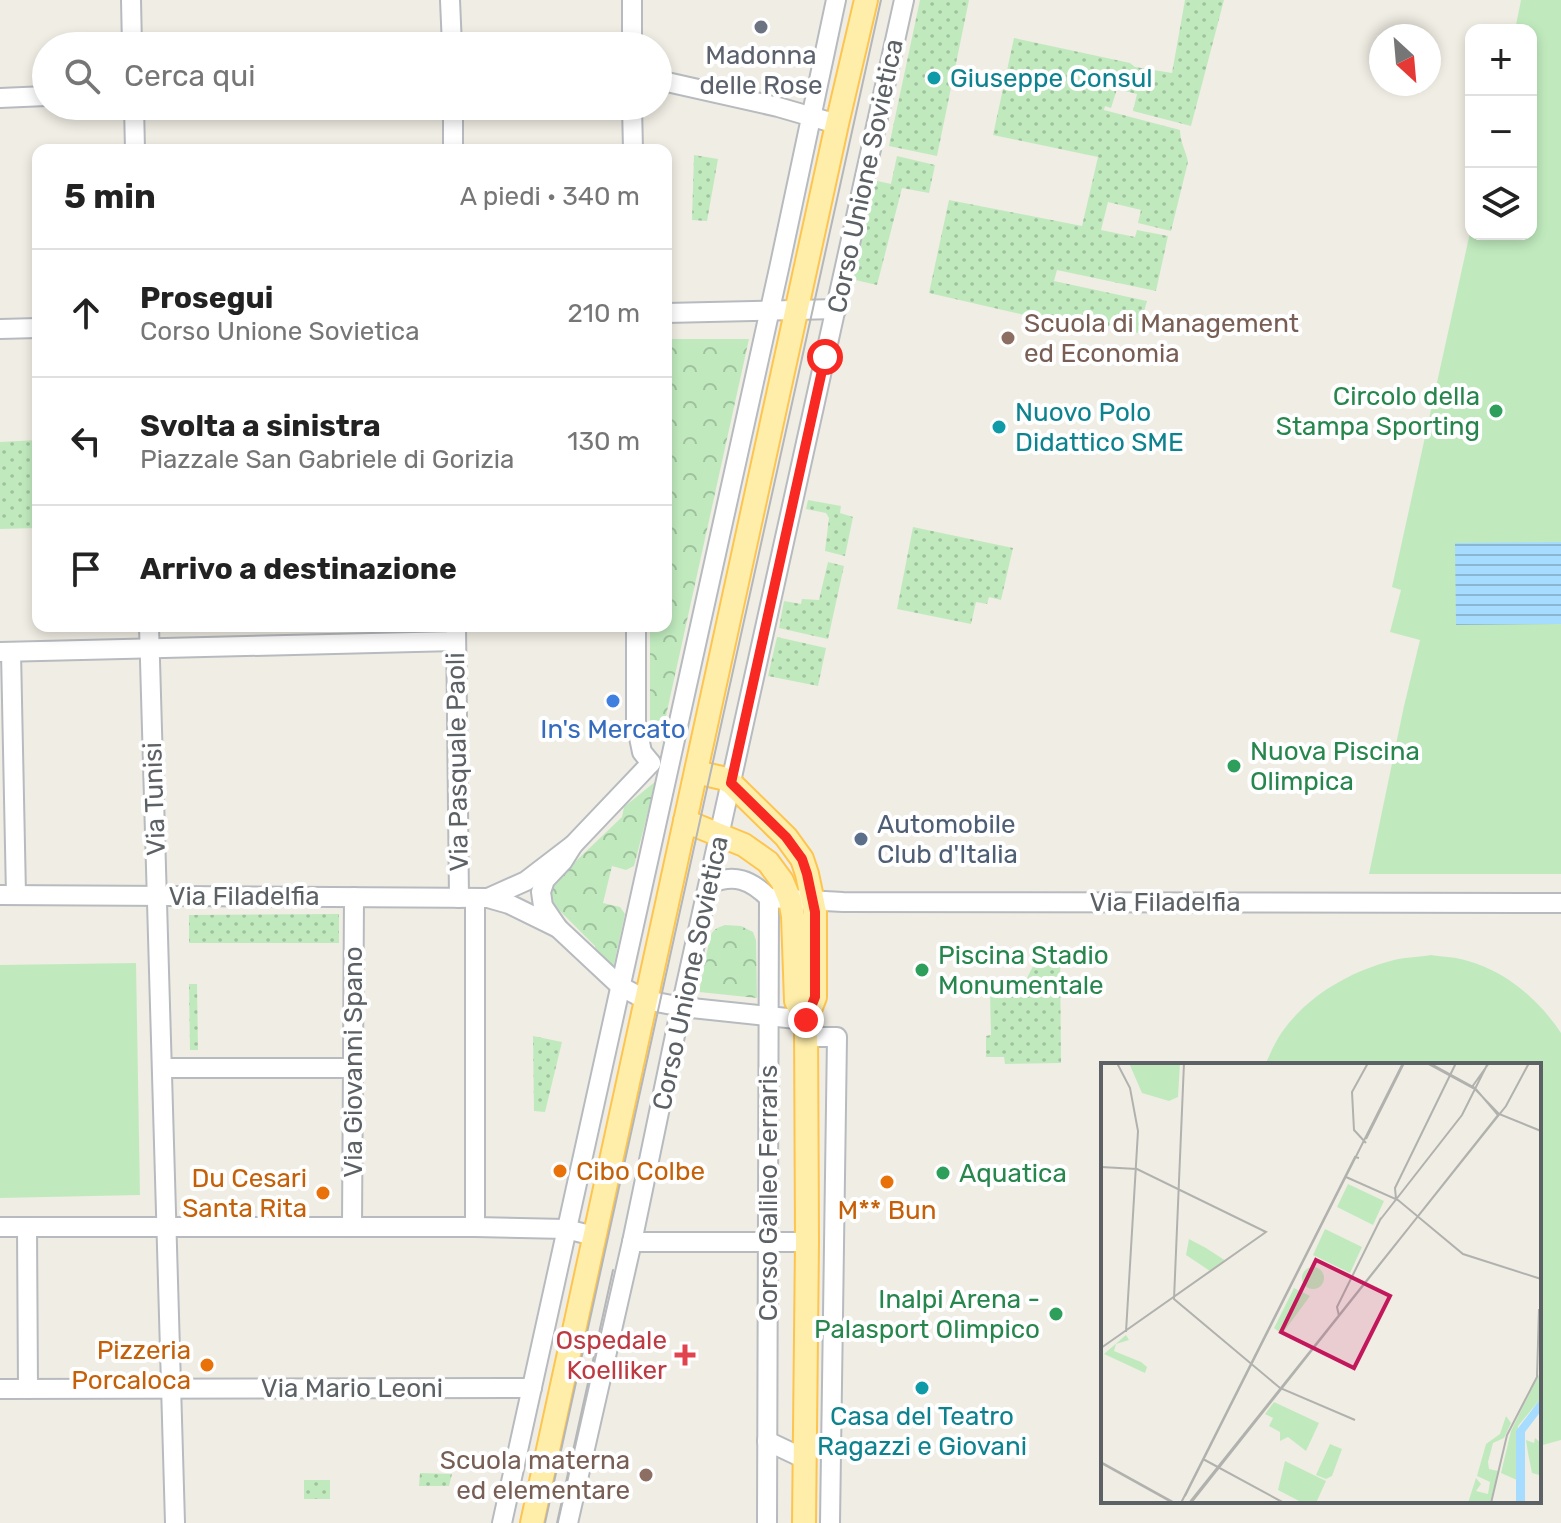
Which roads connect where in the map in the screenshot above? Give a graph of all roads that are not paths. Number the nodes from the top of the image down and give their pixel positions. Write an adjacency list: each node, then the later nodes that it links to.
1 (131, 0): 7 (street)
2 (450, 0): 8 (street)
3 (632, 0): 9 (street)
4 (836, 0): 13 (street)
5 (866, 0): 17 (main road, Corso Unione Sovietica)
6 (904, 0): 21 (street, Corso Unione Sovietica)
7 (132, 32)
8 (451, 32)
9 (632, 32)
10 (672, 83): 13 (street)
11 (32, 97): 12 (street)
12 (0, 98)
13 (811, 116): 17 (street); 23 (street)
14 (134, 120): 18 (street)
15 (453, 120): 19 (street)
16 (632, 120): 20 (street)
17 (837, 124): 22 (main road, Corso Unione Sovietica)
18 (135, 144)
19 (453, 144)
20 (633, 144)
21 (837, 309): 22 (street); 35 (street, Corso Unione Sovietica)
22 (797, 310): 23 (street); 34 (main road, Corso Unione Sovietica)
23 (769, 311): 24 (street); 33 (street)
24 (672, 313)
25 (0, 316): 27 (street)
26 (32, 328): 27 (street)
27 (0, 329)
28 (149, 632): 31 (street, Via Tunisi)
29 (636, 632): 33 (street)
30 (456, 633): 31 (street); 44 (street, Via Pasquale Paoli)
31 (150, 648): 32 (street); 42 (street, Via Tunisi)
32 (6, 652): 41 (street)
33 (659, 765): 34 (street); 36 (street); 39 (street)
34 (696, 772): 35 (main road); 37 (main road, Corso Unione Sovietica)
35 (731, 783): 38 (street, Corso Unione Sovietica); 46 (main road)
36 (658, 814): 37 (street); 49 (street)
37 (685, 821): 38 (main road); 50 (main road, Corso Unione Sovietica)
38 (720, 834): 40 (street, Corso Unione Sovietica); 45 (main road)
39 (573, 845): 44 (street); 48 (street)
40 (710, 884): 45 (street); 51 (street, Corso Unione Sovietica)
41 (8, 895): 42 (street, Via Filadelfia)
42 (157, 896): 43 (street, Via Filadelfia); 54 (street, Via Tunisi)
43 (354, 897): 44 (street, Via Filadelfia); 55 (street, Via Giovanni Spano)
44 (474, 898): 48 (street); 59 (street)
45 (779, 899): 46 (street, Via Filadelfia); 52 (street, Corso Galileo Ferraris); 53 (main road)
46 (814, 901): 47 (street, Via Filadelfia); 53 (main road)
47 (1561, 903)
48 (558, 928): 49 (street)
49 (620, 986): 50 (street); 61 (street)
50 (646, 1000): 51 (street); 62 (main road, Corso Unione Sovietica)
51 (682, 1007): 52 (street); 63 (street, Corso Unione Sovietica)
52 (768, 1017): 53 (street); 64 (street, Corso Galileo Ferraris)
53 (806, 1028): 65 (main road, Corso Galileo Ferraris); 78 (street)
54 (162, 1068): 55 (street); 60 (street, Via Tunisi)
55 (353, 1068): 58 (street, Via Giovanni Spano)
56 (0, 1227): 57 (street)
57 (27, 1227): 60 (street); 69 (street)
58 (352, 1227): 59 (street); 60 (street)
59 (475, 1227): 61 (street)
60 (166, 1228): 66 (street, Via Tunisi)
61 (566, 1229): 62 (street); 67 (street)
62 (594, 1236): 74 (main road, Corso Unione Sovietica)
63 (632, 1242): 64 (street); 75 (street, Corso Unione Sovietica)
64 (768, 1242): 65 (street); 70 (street, Corso Galileo Ferraris)
65 (807, 1242): 71 (main road, Corso Galileo Ferraris)
66 (171, 1388): 67 (street, Via Mario Leoni); 69 (street); 72 (street, Via Tunisi)
67 (532, 1388): 73 (street)
68 (0, 1389): 69 (street)
69 (28, 1389)
70 (767, 1441): 71 (street); 76 (street, Corso Galileo Ferraris)
71 (805, 1459): 77 (main road, Corso Galileo Ferraris)
72 (175, 1523)
73 (502, 1523)
74 (532, 1523)
75 (568, 1523)
76 (767, 1523)
77 (804, 1523)
78 (830, 1523)

